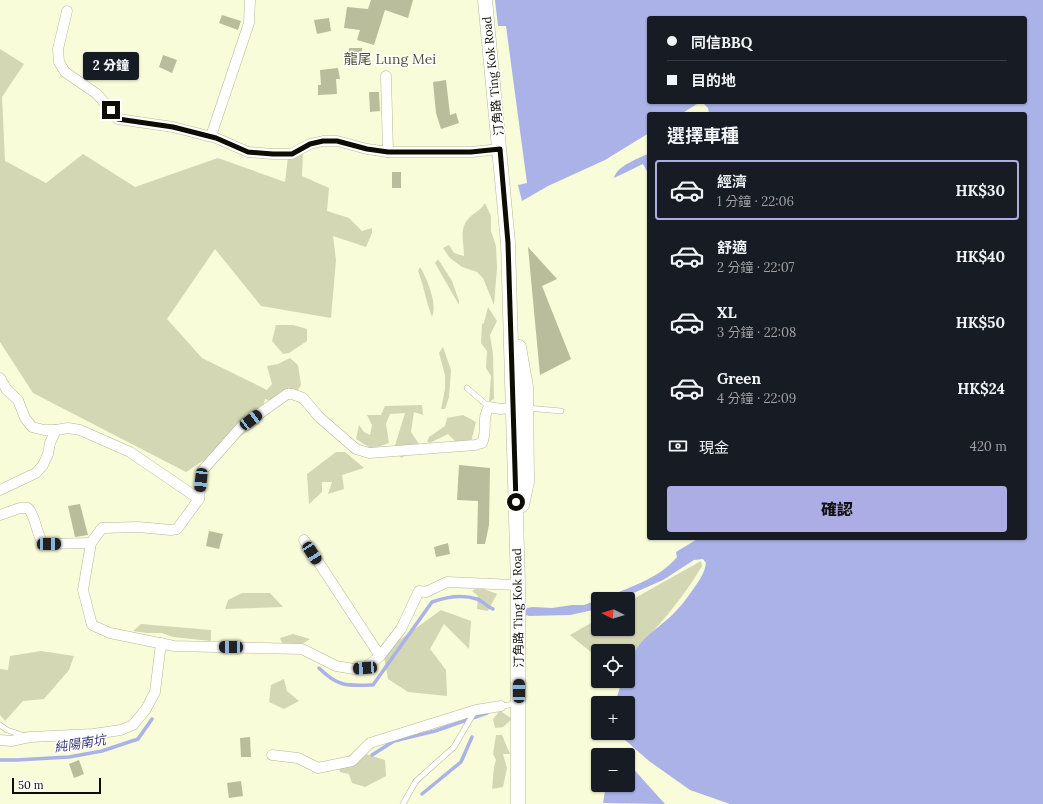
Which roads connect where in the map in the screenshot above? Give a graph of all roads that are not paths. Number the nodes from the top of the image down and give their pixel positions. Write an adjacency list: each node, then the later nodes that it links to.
1 (250, 0): 5 (street)
2 (485, 0): 6 (main road, 汀角路 Ting Kok Road)
3 (67, 11): 5 (street)
4 (386, 76): 7 (street)
5 (210, 136): 7 (street)
6 (500, 149): 7 (street); 11 (main road, 汀角路 Ting Kok Road)
7 (388, 152)
8 (0, 378): 13 (street)
9 (467, 388): 10 (lane)
10 (489, 407): 11 (street); 15 (street)
11 (520, 408): 12 (lane); 19 (main road, 汀角路 Ting Kok Road)
12 (561, 411)
13 (56, 430): 14 (street); 15 (street)
14 (0, 490)
15 (199, 499): 18 (street)
16 (0, 515): 18 (street)
17 (304, 540): 21 (street)
18 (91, 544): 20 (street)
19 (518, 585): 21 (street); 22 (main road, 汀角路 Ting Kok Road)
20 (161, 643): 21 (street); 26 (street)
21 (380, 656)
22 (519, 704): 23 (lane); 30 (main road, 汀角路 Ting Kok Road)
23 (501, 706): 24 (street)
24 (476, 710): 28 (street); 29 (lane)
25 (0, 724): 26 (lane)
26 (30, 738): 27 (street)
27 (0, 740)
28 (272, 755)
29 (403, 804)
30 (518, 804)

